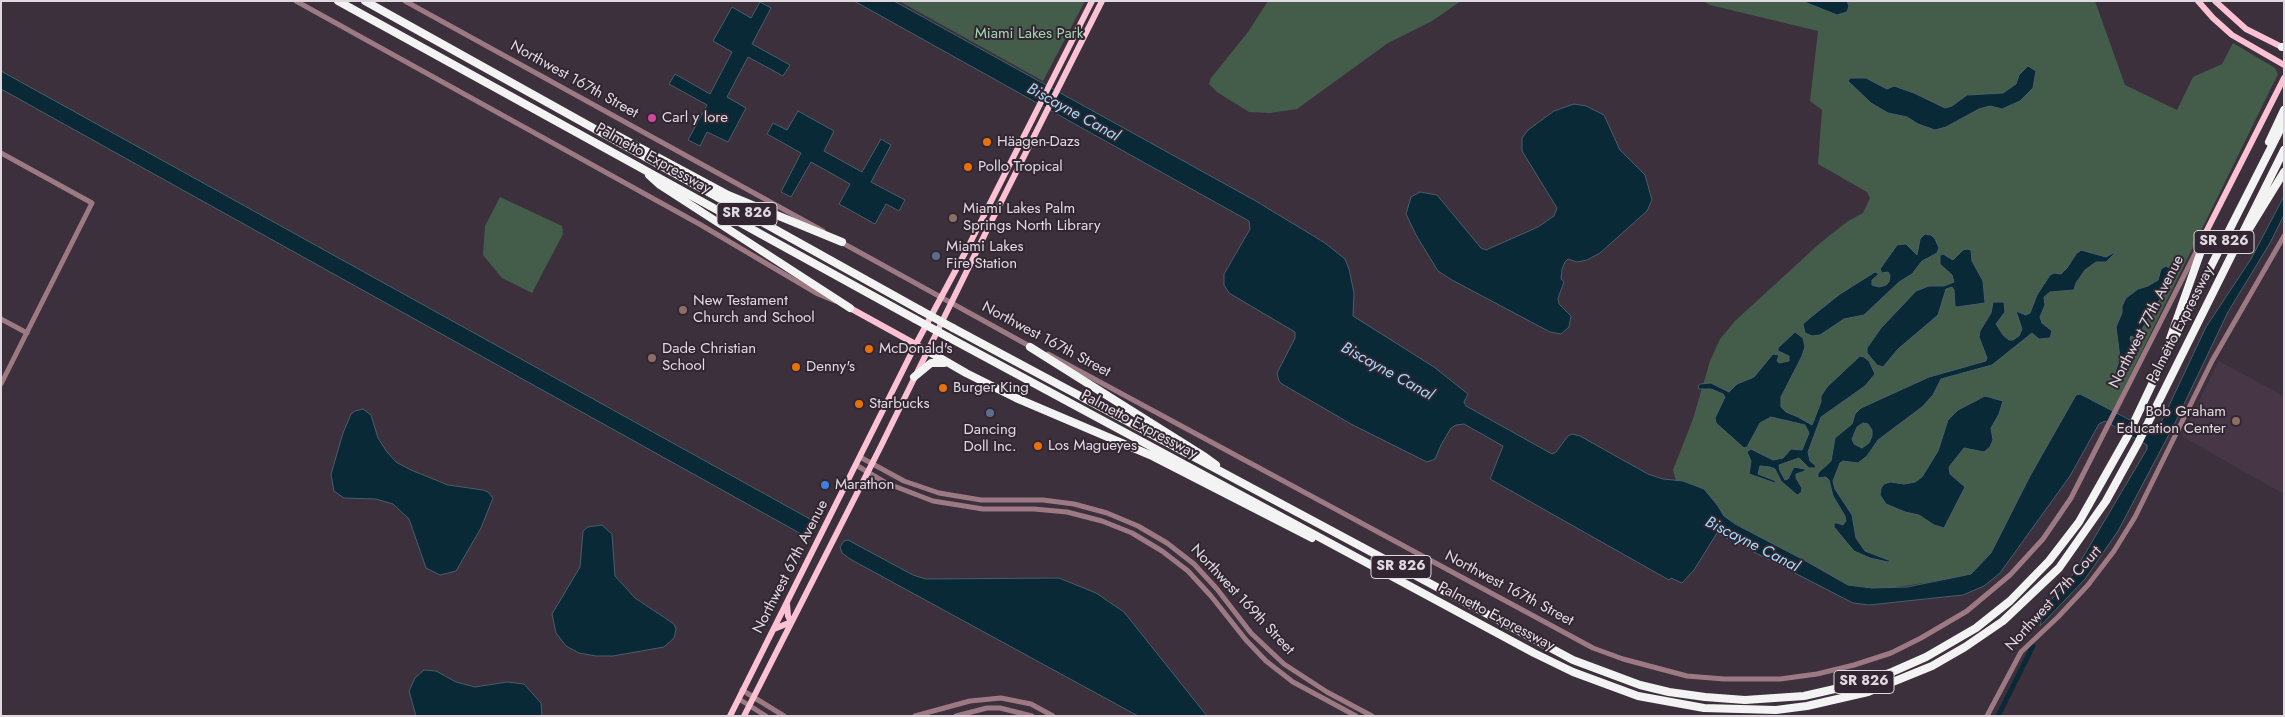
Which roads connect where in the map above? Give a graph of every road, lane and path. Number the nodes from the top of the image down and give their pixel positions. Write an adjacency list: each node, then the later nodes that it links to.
1 (296, 1): 29 (street)
2 (338, 1): 20 (highway, Palmetto Expressway / SR 826)
3 (366, 1): 13 (highway, Palmetto Expressway / SR 826)
4 (406, 1): 25 (street, Northwest 167th Street)
5 (1092, 1): 14 (main road, Northwest 67th Avenue)
6 (1102, 1): 16 (main road, Northwest 67th Avenue)
7 (2198, 1): 10 (main road)
8 (2215, 1): 9 (main road)
9 (2283, 48)
10 (2284, 65)
11 (2284, 78): 24 (main road, Northwest 77th Avenue)
12 (2284, 110): 22 (highway)
13 (575, 116): 25 (highway); 43 (highway, Palmetto Expressway / SR 826, bridge)
14 (1031, 120): 16 (main road); 17 (main road, Northwest 67th Avenue)
15 (2284, 122): 22 (highway, Palmetto Expressway / SR 826)
16 (1033, 137): 17 (main road); 28 (main road, Northwest 67th Avenue)
17 (1017, 146): 27 (main road, Northwest 67th Avenue)
18 (2284, 150): 26 (highway, Palmetto Expressway / SR 826)
19 (1, 153): 31 (street)
20 (640, 167): 29 (highway); 48 (highway, Palmetto Expressway / SR 826, bridge)
21 (2284, 172): 26 (highway)
22 (2258, 174): 35 (highway, Palmetto Expressway / SR 826)
23 (2284, 236): 67 (street, Northwest 77th Court)
24 (2203, 238): 35 (highway); 52 (street, Northwest 77th Avenue)
25 (842, 242): 27 (street, Northwest 167th Street)
26 (2237, 244): 48 (highway, Palmetto Expressway / SR 826)
27 (940, 298): 28 (street, Northwest 167th Street); 32 (main road, Northwest 67th Avenue)
28 (952, 304): 33 (street, Northwest 167th Street); 34 (main road, Northwest 67th Avenue)
29 (850, 308): 32 (main road)
30 (1, 318): 31 (street)
31 (27, 333): 38 (street)
32 (916, 344): 34 (main road); 39 (main road, Northwest 67th Avenue)
33 (1030, 347): 43 (highway); 52 (street, Northwest 167th Street)
34 (928, 350): 36 (highway); 37 (main road, Northwest 67th Avenue)
35 (2163, 361): 43 (highway, Palmetto Expressway / SR 826)
36 (953, 366): 37 (highway); 48 (highway)
37 (914, 377): 41 (main road, Northwest 67th Avenue)
38 (1, 384)
39 (860, 457): 40 (main road, Northwest 67th Avenue); 41 (street, Northwest 169th Street)
40 (856, 465): 42 (street, Northwest 169th Street); 49 (main road, Northwest 67th Avenue)
41 (872, 465): 42 (main road, Northwest 67th Avenue); 44 (street, Northwest 169th Street)
42 (868, 473): 45 (street, Northwest 169th Street); 50 (main road, Northwest 67th Avenue)
43 (1229, 476)
44 (1068, 503): 45 (street); 46 (street, Northwest 169th Street)
45 (1067, 512): 47 (street, Northwest 169th Street)
46 (1138, 526): 47 (street); 66 (street, Northwest 169th Street)
47 (1132, 533): 65 (street, Northwest 169th Street)
48 (1339, 548)
49 (787, 603): 50 (main road); 51 (main road, Northwest 67th Avenue)
50 (791, 622): 51 (main road); 54 (main road, Northwest 67th Avenue)
51 (774, 629): 53 (main road, Northwest 67th Avenue)
52 (1687, 676)
53 (742, 690): 54 (street); 55 (main road, Northwest 67th Avenue)
54 (754, 697): 56 (main road, Northwest 67th Avenue); 60 (street)
55 (739, 699): 56 (street); 57 (main road, Northwest 67th Avenue)
56 (749, 706): 58 (main road, Northwest 67th Avenue); 59 (street)
57 (730, 716)
58 (744, 716)
59 (766, 716)
60 (784, 716)
61 (915, 716): 64 (street)
62 (956, 716): 63 (street)
63 (1032, 716)
64 (1053, 716)
65 (1356, 716)
66 (1372, 716)
67 (1987, 716)

